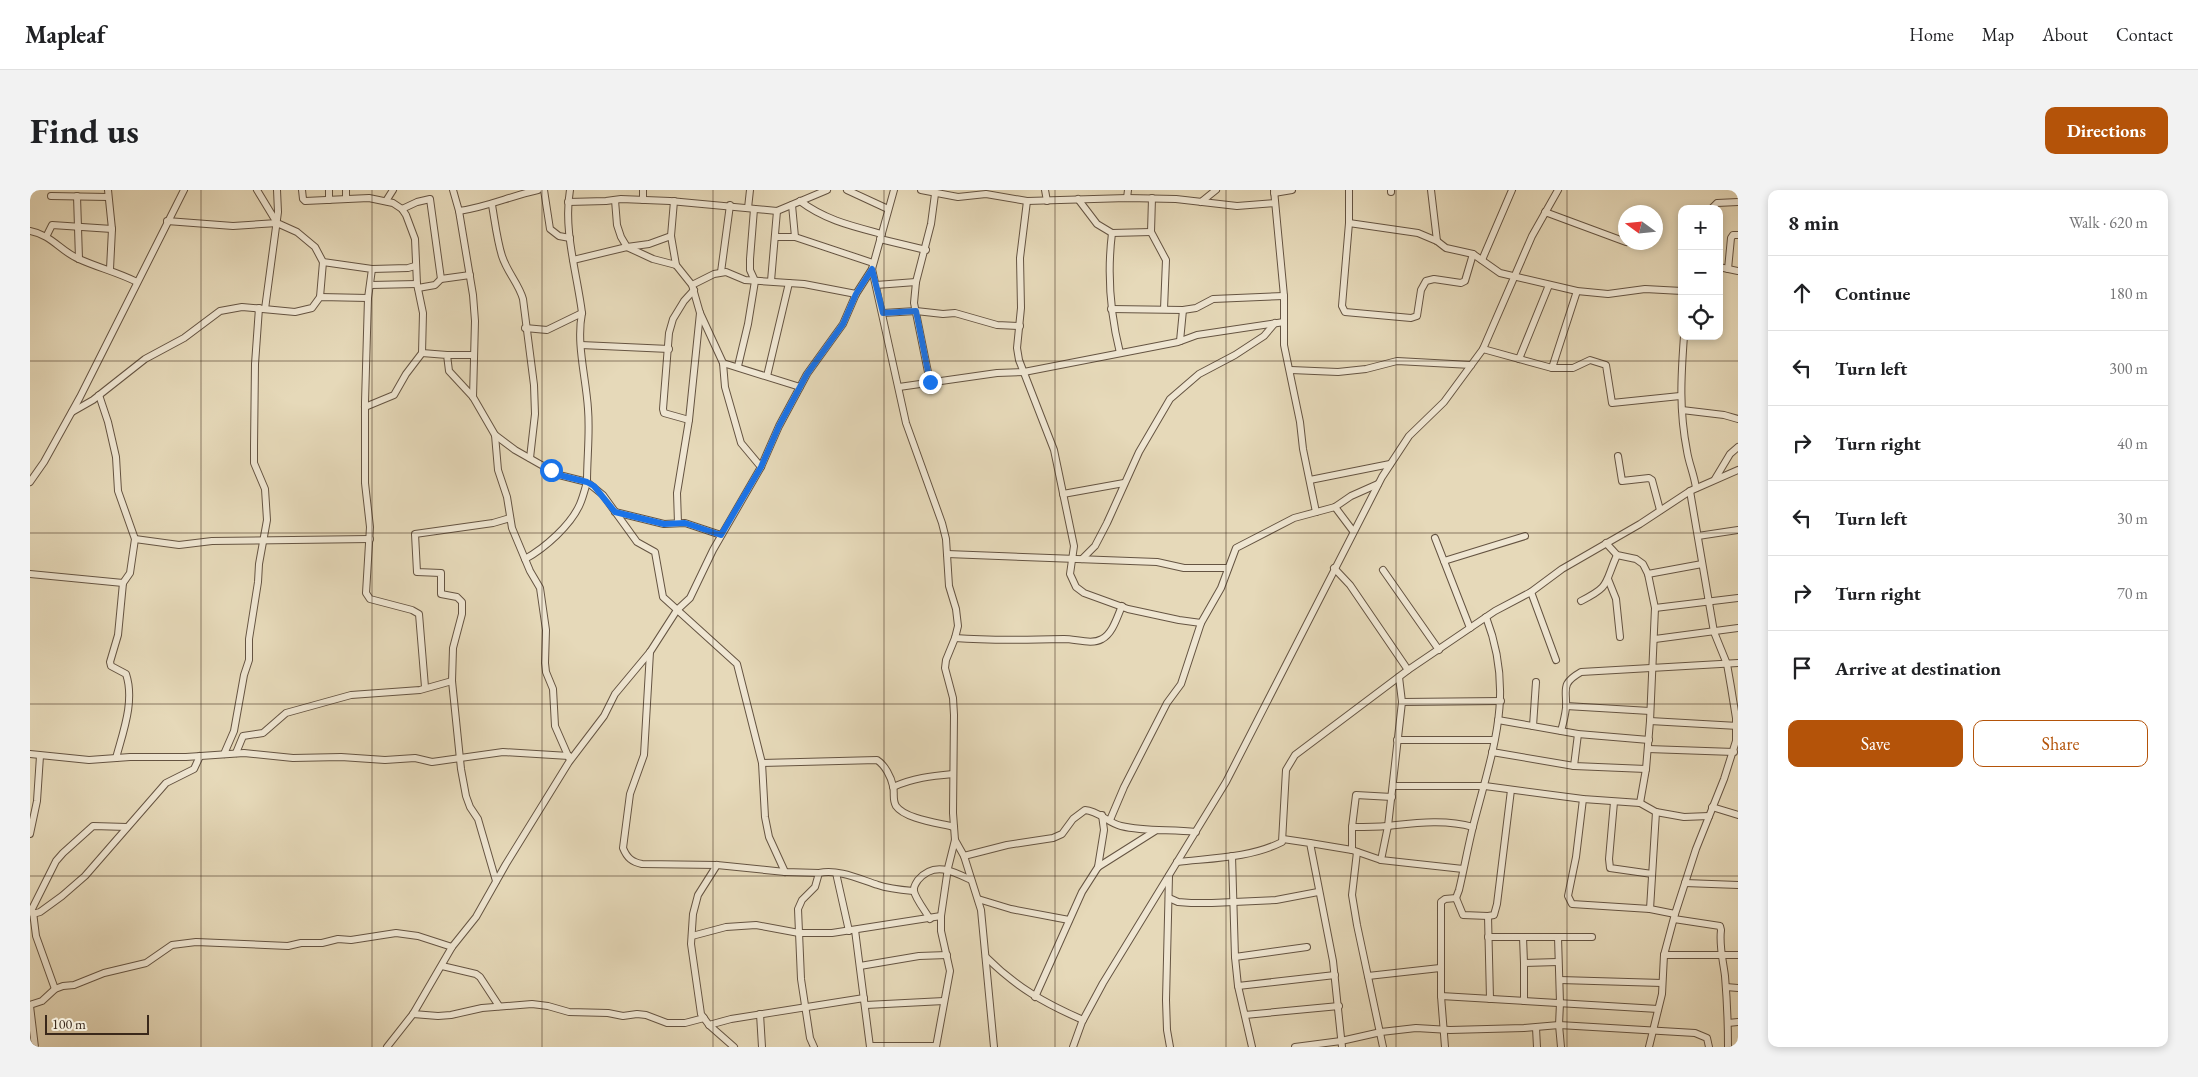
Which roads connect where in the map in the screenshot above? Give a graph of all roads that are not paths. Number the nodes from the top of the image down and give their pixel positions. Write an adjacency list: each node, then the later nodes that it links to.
1 (108, 190): 32 (street)
2 (184, 190): 59 (street)
3 (257, 190): 60 (street)
4 (277, 190): 60 (street)
5 (302, 190): 37 (street)
6 (329, 190): 37 (street)
7 (346, 190): 35 (street)
8 (393, 190): 40 (street)
9 (453, 190): 56 (street)
10 (538, 190): 27 (street)
11 (544, 190): 73 (street)
12 (570, 190): 45 (street)
13 (643, 190): 39 (street)
14 (750, 190): 53 (street)
15 (827, 190): 42 (street)
16 (847, 190): 55 (street)
17 (894, 190): 55 (street)
18 (925, 190): 29 (street)
19 (1045, 190): 44 (street)
20 (1128, 190): 33 (street)
21 (1216, 190): 46 (street)
22 (1292, 190): 28 (street)
23 (1349, 190): 61 (street)
24 (1431, 190): 75 (street)
25 (1512, 190): 81 (street)
26 (1558, 190): 58 (street)
27 (523, 191): 49 (street)
28 (1274, 192): 48 (street)
29 (936, 194): 43 (street); 77 (street)
30 (51, 196): 31 (street)
31 (77, 196): 32 (street); 62 (street)
32 (108, 198): 63 (street)
33 (1127, 198): 34 (street); 36 (street)
34 (1152, 198): 46 (street); 65 (street)
35 (346, 199): 37 (street); 40 (street)
36 (1078, 199): 44 (street); 66 (street)
37 (329, 200)
38 (615, 200): 39 (street); 45 (street); 76 (street)
39 (643, 200): 41 (street)
40 (386, 201): 54 (street)
41 (674, 201): 50 (street); 69 (street)
42 (800, 201): 51 (street); 70 (street)
43 (1028, 201): 44 (street); 121 (street)
44 (1047, 201)
45 (568, 202): 73 (street)
46 (1201, 202): 48 (street)
47 (1738, 202): 52 (street)
48 (1275, 203): 108 (street)
49 (492, 205): 56 (street); 122 (street)
50 (730, 205): 53 (street); 91 (street)
51 (792, 205): 57 (street); 72 (street)
52 (1715, 205)
53 (751, 208): 57 (street); 95 (street)
54 (402, 209): 84 (street); 94 (street)
55 (888, 209): 70 (street)
56 (458, 211): 92 (street)
57 (777, 211): 71 (street)
58 (1545, 212): 74 (street); 93 (street)
59 (167, 222): 60 (street); 97 (street)
60 (277, 223): 82 (street); 111 (street)
61 (1349, 223): 75 (street); 78 (street)
62 (77, 227): 63 (street); 67 (street); 79 (street)
63 (112, 229): 89 (street)
64 (30, 231): 67 (street)
65 (1152, 232): 66 (street); 113 (street)
66 (1112, 233): 112 (street)
67 (47, 235): 79 (street)
68 (1738, 235): 87 (street)
69 (671, 236): 76 (street); 83 (street)
70 (881, 236): 77 (street); 85 (street)
71 (776, 237): 72 (street); 96 (street)
72 (796, 237): 85 (street)
73 (570, 238): 80 (street)
74 (1618, 239)
75 (1437, 241): 78 (street)
76 (627, 247): 80 (street); 83 (street)
77 (926, 250): 98 (street)
78 (1473, 254): 81 (street)
79 (79, 259): 89 (street)
80 (574, 260): 116 (street)
81 (1482, 260): 93 (street)
82 (324, 262): 88 (street); 109 (street)
83 (676, 265): 104 (street)
84 (415, 266): 88 (street); 103 (street)
85 (873, 266): 101 (street); 107 (street)
86 (1723, 267): 87 (street)
87 (1728, 268): 90 (street)
88 (372, 269): 100 (street)
89 (110, 270): 97 (street)
90 (1738, 271)
91 (720, 272): 95 (street); 104 (street)
92 (470, 275): 94 (street); 131 (street)
93 (1513, 276): 102 (street); 126 (street)
94 (441, 279): 103 (street)
95 (755, 281): 96 (street); 135 (street)
96 (771, 281): 99 (street)
97 (137, 282): 148 (street)
98 (916, 282): 101 (street); 115 (street)
99 (789, 283): 107 (street); 139 (street)
100 (371, 285): 103 (street); 110 (street)
101 (876, 285): 118 (street)
102 (1549, 285): 105 (street); 132 (street)
103 (417, 286): 128 (street)
104 (693, 288): 117 (street); 127 (street)
105 (1577, 291): 106 (street); 136 (street)
106 (1678, 291)
107 (856, 294): 141 (street)
108 (1284, 296): 114 (street); 119 (street)
109 (320, 297): 110 (street); 111 (street)
110 (368, 298): 146 (street)
111 (262, 309): 143 (street); 180 (street)
112 (1111, 309): 113 (street); 129 (street)
113 (1164, 309): 114 (street)
114 (1183, 310): 124 (street)
115 (916, 311): 118 (street); 121 (street); 140 (street)
116 (582, 313): 122 (street); 125 (street)
117 (700, 313): 133 (street); 150 (street)
118 (883, 313): 142 (street)
119 (1284, 322): 120 (street); 137 (street)
120 (1275, 324): 124 (street); 162 (street)
121 (1020, 326): 138 (street)
122 (525, 328): 154 (street)
123 (1684, 340): 144 (street)
124 (1180, 341): 129 (street)
125 (581, 345): 127 (street); 161 (street)
126 (1482, 349): 132 (street); 134 (street)
127 (669, 350): 150 (street)
128 (422, 353): 130 (street); 146 (street)
129 (1120, 354): 138 (street)
130 (447, 355): 131 (street); 145 (street)
131 (474, 355): 145 (street)
132 (1519, 359): 136 (street)
133 (723, 363): 135 (street); 156 (street)
134 (1471, 365): 137 (street); 155 (street)
135 (738, 366): 139 (street)
136 (1552, 368): 144 (street)
137 (1290, 370): 158 (street)
138 (1024, 372): 140 (street); 165 (street)
139 (767, 376): 141 (street)
140 (930, 382): 142 (street)
141 (800, 387): 156 (street)
142 (899, 387): 182 (street)
143 (99, 395): 148 (street); 178 (street)
144 (1680, 396): 147 (street)
145 (473, 398): 151 (street)
146 (365, 407): 179 (street)
147 (1682, 410): 149 (street); 164 (street)
148 (72, 412): 160 (street)
149 (1738, 419)
150 (689, 420): 171 (street)
151 (494, 435): 154 (street); 170 (street)
152 (1738, 447): 159 (street)
153 (1618, 456): 167 (street)
154 (530, 458): 161 (street)
155 (1390, 464): 158 (street); 163 (street)
156 (761, 467): 174 (street)
157 (1738, 470): 159 (street)
158 (1310, 480): 169 (street)
159 (1714, 480): 164 (street)
160 (30, 482)
161 (587, 482): 168 (street); 184 (street)
162 (1124, 483): 165 (street); 185 (street)
163 (1378, 484): 166 (street); 173 (street)
164 (1693, 489): 167 (street); 176 (street)
165 (1063, 494): 186 (street)
166 (1335, 507): 169 (street); 173 (street)
167 (1660, 510): 181 (street)
168 (615, 512): 171 (street); 202 (street)
169 (1316, 512): 189 (street)
170 (510, 518): 184 (street); 219 (street)
171 (678, 523): 174 (street)
172 (1738, 530): 176 (street)
173 (1353, 531): 190 (street)
174 (721, 535): 202 (street)
175 (1525, 536): 187 (street)
176 (1698, 536): 188 (street)
177 (1435, 538): 187 (street)
178 (135, 539): 180 (street); 195 (street)
179 (370, 539): 180 (street); 221 (street)
180 (263, 540): 231 (street)
181 (1606, 543): 183 (street); 196 (street)
182 (947, 554): 186 (street); 209 (street)
183 (1617, 555): 193 (street); 194 (street)
184 (526, 559): 248 (street)
185 (1082, 559): 186 (street); 189 (street)
186 (1073, 560): 200 (street)
187 (1444, 561): 205 (street)
188 (1702, 564): 193 (street); 199 (street)
189 (1228, 568): 204 (street)
190 (1334, 568): 217 (street); 275 (street)
191 (1383, 570): 211 (street)
192 (30, 574): 195 (street)
193 (1648, 574): 201 (street)
194 (1608, 579): 198 (street); 208 (street)
195 (123, 583): 247 (street)
196 (1531, 592): 203 (street); 213 (street)
197 (1738, 598): 199 (street)
198 (1580, 601)
199 (1708, 603): 201 (street); 207 (street)
200 (1122, 606): 204 (street); 209 (street)
201 (1655, 608): 210 (street)
202 (677, 610): 212 (street); 249 (street)
203 (1486, 617): 205 (street); 223 (street)
204 (1201, 623): 266 (street)
205 (1470, 628): 211 (street)
206 (1738, 628): 207 (street)
207 (1714, 632): 210 (street); 215 (street)
208 (1620, 637)
209 (956, 638): 252 (street)
210 (1656, 639): 216 (street)
211 (1439, 650): 217 (street)
212 (650, 652): 248 (street); 285 (street)
213 (1556, 660)
214 (1738, 663): 215 (street)
215 (1726, 664): 216 (street); 222 (street)
216 (1654, 666): 225 (street); 226 (street)
217 (1408, 670): 218 (street)
218 (1399, 677): 224 (street); 277 (street)
219 (452, 681): 221 (street); 246 (street)
220 (1536, 682): 229 (street)
221 (425, 687): 234 (street)
222 (1735, 695): 230 (street)
223 (1501, 701): 224 (street); 227 (street)
224 (1402, 702): 235 (street)
225 (1566, 706): 226 (street); 232 (street)
226 (1650, 711): 228 (street)
227 (1498, 720): 229 (street); 236 (street)
228 (1650, 720): 230 (street); 237 (street)
229 (1533, 726): 232 (street)
230 (1738, 726): 240 (street)
231 (234, 731): 234 (street); 243 (street)
232 (1561, 731): 233 (street)
233 (1578, 734): 237 (street); 250 (street)
234 (243, 736): 241 (street)
235 (1397, 740): 236 (street); 253 (street)
236 (1494, 740): 239 (street)
237 (1649, 740): 238 (street)
238 (1648, 749): 240 (street); 251 (street)
239 (1492, 752): 250 (street); 254 (street)
240 (1734, 752): 261 (street)
241 (236, 753): 243 (street); 246 (street)
242 (30, 754): 244 (street)
243 (224, 754): 245 (street)
244 (40, 756): 247 (street); 276 (street)
245 (200, 756): 247 (street); 269 (street)
246 (462, 757): 248 (street); 294 (street)
247 (116, 758)
248 (569, 759): 294 (street)
249 (762, 763): 255 (street); 289 (street)
250 (1574, 766): 251 (street)
251 (1646, 769): 260 (street)
252 (953, 774): 255 (street); 270 (street)
253 (1393, 786): 254 (street); 257 (street)
254 (1485, 786): 256 (street); 272 (street)
255 (893, 788): 270 (street)
256 (1511, 790): 258 (street); 307 (street)
257 (1392, 797): 268 (street); 271 (street)
258 (1583, 799): 259 (street); 304 (street)
259 (1614, 802): 260 (street); 292 (street)
260 (1640, 803): 262 (street)
261 (1712, 806): 264 (street); 265 (street)
262 (1656, 812): 265 (street); 292 (street)
263 (1102, 815): 266 (street); 273 (street); 281 (street)
264 (1738, 815)
265 (1709, 816): 296 (street)
266 (1110, 820): 267 (street)
267 (1120, 826): 273 (street); 274 (street)
268 (1388, 826): 271 (street); 272 (street); 283 (street)
269 (127, 827): 305 (street); 305 (street)
270 (954, 827): 278 (street)
271 (1352, 827): 280 (street)
272 (1473, 827): 288 (street)
273 (1104, 830): 286 (street)
274 (1155, 831): 275 (street); 286 (street)
275 (1196, 832): 284 (street)
276 (30, 834)
277 (1283, 839): 279 (street); 282 (street)
278 (955, 840): 281 (street); 287 (street)
279 (1310, 843): 280 (street); 299 (street)
280 (1354, 851): 283 (street); 332 (street)
281 (964, 856): 295 (street)
282 (1232, 856): 284 (street); 303 (street)
283 (1382, 860): 288 (street)
284 (1177, 862): 293 (street)
285 (716, 865): 289 (street); 313 (street)
286 (1098, 866): 310 (street)
287 (948, 868): 295 (street); 298 (street); 306 (street)
288 (1463, 868): 301 (street)
289 (785, 872): 290 (street)
290 (819, 873): 291 (street); 312 (street)
291 (836, 873): 298 (street); 311 (street)
292 (1652, 874): 304 (street)
293 (1169, 876): 300 (street); 356 (street)
294 (496, 880): 319 (street)
295 (972, 880): 302 (street)
296 (1685, 883): 297 (street); 308 (street)
297 (1738, 885)
298 (914, 891): 309 (street)
299 (1318, 892): 303 (street); 331 (street)
300 (1169, 898): 303 (street); 378 (street)
301 (1456, 898): 307 (street); 330 (street)
302 (978, 899): 310 (street); 324 (street)
303 (1232, 902): 325 (street)
304 (1650, 909): 308 (street)
305 (32, 910): 338 (street)
306 (941, 916): 309 (street); 321 (street)
307 (1488, 916): 314 (street)
308 (1675, 916): 320 (street); 323 (street)
309 (930, 918): 311 (street)
310 (1069, 920): 340 (street)
311 (852, 931): 312 (street); 329 (street)
312 (800, 933): 313 (street); 350 (street)
313 (692, 936): 355 (street)
314 (1488, 937): 315 (street); 342 (street)
315 (1524, 937): 316 (street); 327 (street)
316 (1558, 937): 317 (street); 326 (street)
317 (1592, 937)
318 (1307, 947): 325 (street)
319 (452, 948): 328 (street); 338 (street)
320 (1664, 954): 323 (street); 334 (street)
321 (947, 955): 329 (street); 343 (street)
322 (1738, 955): 323 (street)
323 (1720, 956): 336 (street)
324 (986, 957): 340 (street); 376 (street)
325 (1234, 958): 335 (street)
326 (1558, 962): 327 (street); 333 (street)
327 (1524, 963): 344 (street)
328 (442, 966): 347 (street); 352 (street)
329 (860, 966): 341 (street)
330 (1440, 968): 332 (street); 339 (street)
331 (1335, 975): 335 (street); 349 (street)
332 (1368, 976): 364 (street)
333 (1560, 980): 334 (street); 345 (street)
334 (1662, 983): 351 (street)
335 (1238, 986): 354 (street)
336 (1726, 987): 337 (street); 358 (street)
337 (1738, 988)
338 (55, 989): 346 (street)
339 (1441, 996): 342 (street); 362 (street)
340 (1035, 997): 356 (street)
341 (864, 998): 348 (street); 350 (street)
342 (1490, 999): 344 (street)
343 (944, 1001): 348 (street); 368 (street)
344 (1524, 1001): 345 (street)
345 (1560, 1003): 351 (street); 360 (street)
346 (30, 1005): 370 (street)
347 (499, 1006): 352 (street); 355 (street)
348 (866, 1006): 367 (street)
349 (1339, 1006): 354 (street); 366 (street)
350 (805, 1008): 353 (street); 375 (street)
351 (1658, 1009): 363 (street)
352 (413, 1014): 371 (street)
353 (760, 1014): 359 (street); 374 (street)
354 (1245, 1015): 379 (street)
355 (704, 1018): 359 (street)
356 (1083, 1020): 377 (street)
357 (1738, 1022): 358 (street)
358 (1728, 1023): 387 (street)
359 (709, 1025): 365 (street)
360 (1559, 1025): 361 (street); 363 (street); 384 (street)
361 (1536, 1028): 362 (street); 383 (street)
362 (1444, 1030): 364 (street); 382 (street)
363 (1654, 1030): 385 (street); 386 (street)
364 (1381, 1032): 366 (street); 381 (street)
365 (722, 1037): 372 (street); 373 (street)
366 (1342, 1044): 369 (street)
367 (870, 1046): 368 (street)
368 (936, 1046)
369 (1303, 1046): 380 (street)
370 (35, 1047)
371 (387, 1047)
372 (725, 1047)
373 (734, 1047)
374 (762, 1047)
375 (814, 1047)
376 (994, 1047)
377 (1073, 1047)
378 (1170, 1047)
379 (1252, 1047)
380 (1295, 1047)
381 (1383, 1047)
382 (1445, 1047)
383 (1536, 1047)
384 (1562, 1047)
385 (1649, 1047)
386 (1709, 1047)
387 (1728, 1047)

